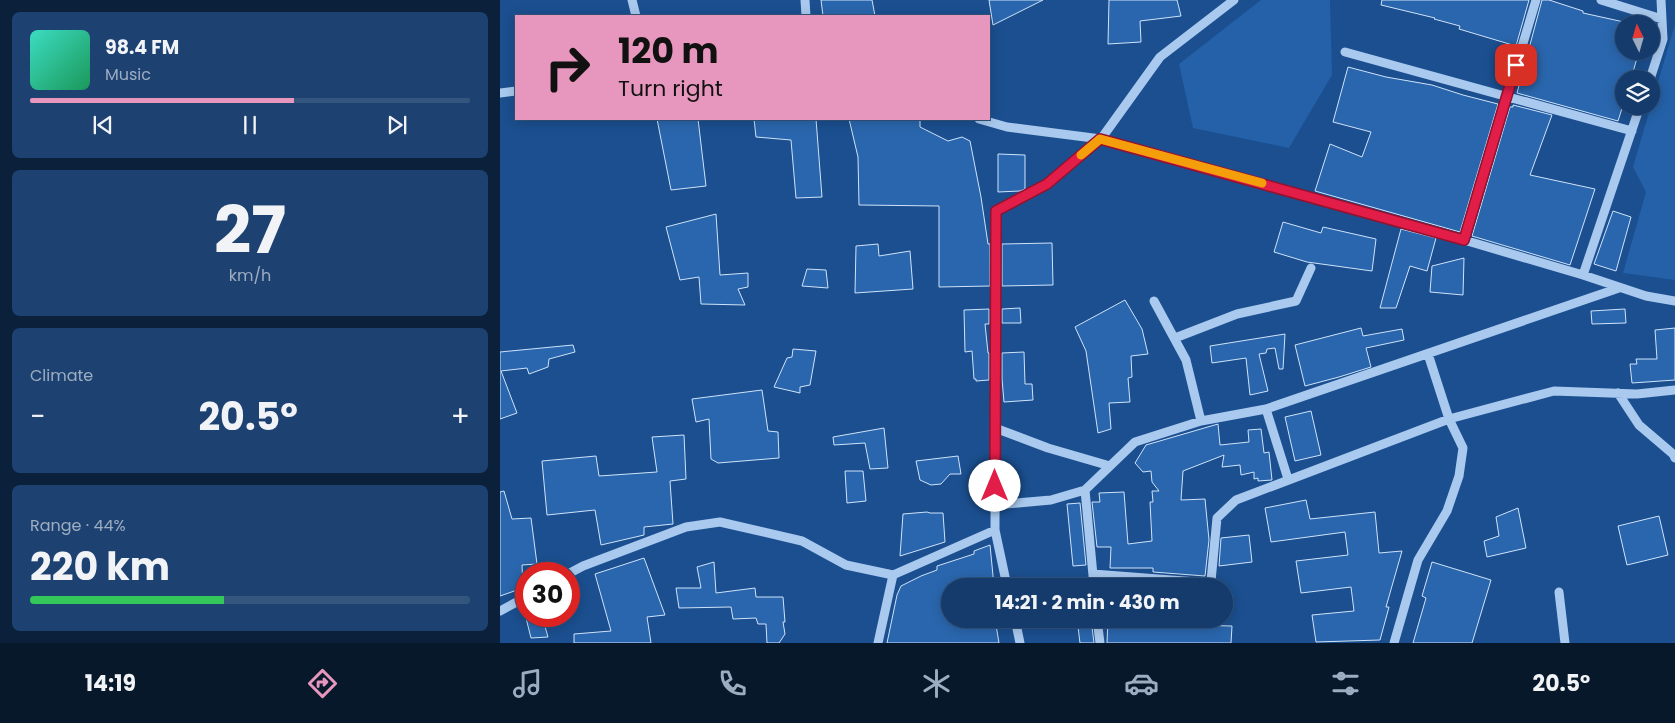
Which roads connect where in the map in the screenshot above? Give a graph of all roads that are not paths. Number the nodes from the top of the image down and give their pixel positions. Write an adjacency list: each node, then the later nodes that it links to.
1 (632, 0): 7 (street)
2 (805, 0): 8 (street)
3 (1234, 0): 18 (street)
4 (1536, 0): 14 (street)
5 (1601, 0): 9 (street)
6 (1661, 0): 9 (street)
7 (636, 15)
8 (806, 15)
9 (1662, 18): 11 (street)
10 (1345, 52): 14 (street)
11 (1653, 70)
12 (515, 91): 13 (street)
13 (500, 93)
14 (1507, 97): 17 (street); 19 (street)
15 (1637, 115): 17 (street)
16 (982, 120): 18 (street)
17 (1632, 131): 21 (street)
18 (1100, 139): 19 (street); 32 (street)
19 (1464, 240): 21 (street)
20 (1310, 268): 25 (street)
21 (1583, 275): 22 (street)
22 (1619, 288): 24 (street); 26 (street)
23 (1154, 301): 25 (street)
24 (1675, 301)
25 (1174, 338): 31 (street)
26 (1428, 354): 29 (street); 30 (street)
27 (1675, 390): 28 (street)
28 (1618, 393): 30 (street); 33 (street)
29 (1266, 409): 31 (street); 35 (street)
30 (1450, 419): 35 (street); 52 (street)
31 (1201, 421): 34 (street)
32 (995, 428): 34 (street); 37 (street)
33 (1675, 458)
34 (1110, 466): 36 (street)
35 (1288, 480): 40 (street)
36 (1085, 490): 37 (street); 40 (street)
37 (995, 505): 38 (street)
38 (995, 530): 41 (street); 42 (street)
39 (580, 568): 41 (street)
40 (1093, 574): 43 (street)
41 (893, 575): 49 (street)
42 (1005, 578)
43 (1093, 578)
44 (1559, 592): 53 (street)
45 (515, 603): 46 (street)
46 (500, 611)
47 (1016, 628): 50 (street)
48 (1099, 628): 51 (street)
49 (878, 643)
50 (1020, 643)
51 (1100, 643)
52 (1394, 643)
53 (1565, 643)

